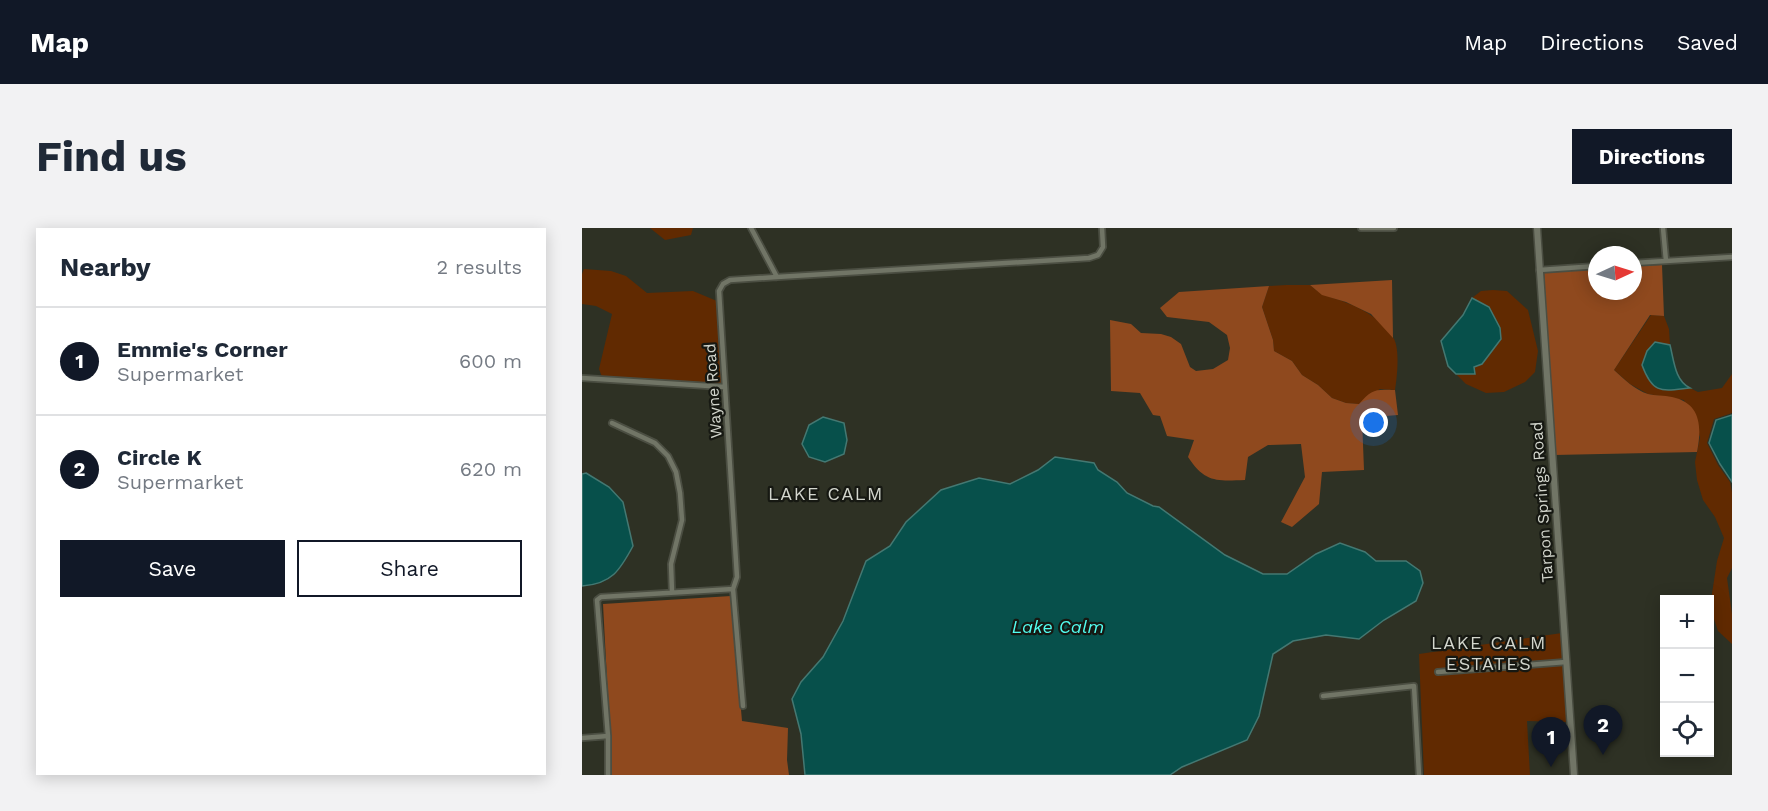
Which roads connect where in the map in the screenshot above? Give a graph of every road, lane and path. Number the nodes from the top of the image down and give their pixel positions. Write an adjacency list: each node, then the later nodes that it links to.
1 (751, 228): 12 (street)
2 (1102, 228): 12 (street, Wayne Road)
3 (1361, 228): 4 (street)
4 (1394, 228)
5 (1537, 228): 11 (main road, Tarpon Springs Road)
6 (1663, 228): 8 (street)
7 (1732, 257): 8 (street)
8 (1666, 261): 9 (street)
9 (1642, 262)
10 (1588, 267): 11 (street)
11 (1539, 270): 18 (main road, Tarpon Springs Road)
12 (777, 277): 14 (street, Wayne Road)
13 (582, 378): 14 (street)
14 (724, 387): 16 (street, Wayne Road)
15 (612, 423): 17 (street)
16 (733, 588): 17 (street); 21 (street, Wayne Road)
17 (672, 592): 22 (street)
18 (1566, 662): 19 (street); 26 (main road, Tarpon Springs Road)
19 (1438, 672)
20 (1323, 696): 25 (street)
21 (743, 706)
22 (608, 736): 23 (street); 24 (street)
23 (582, 738)
24 (608, 775)
25 (1419, 775)
26 (1574, 775)

